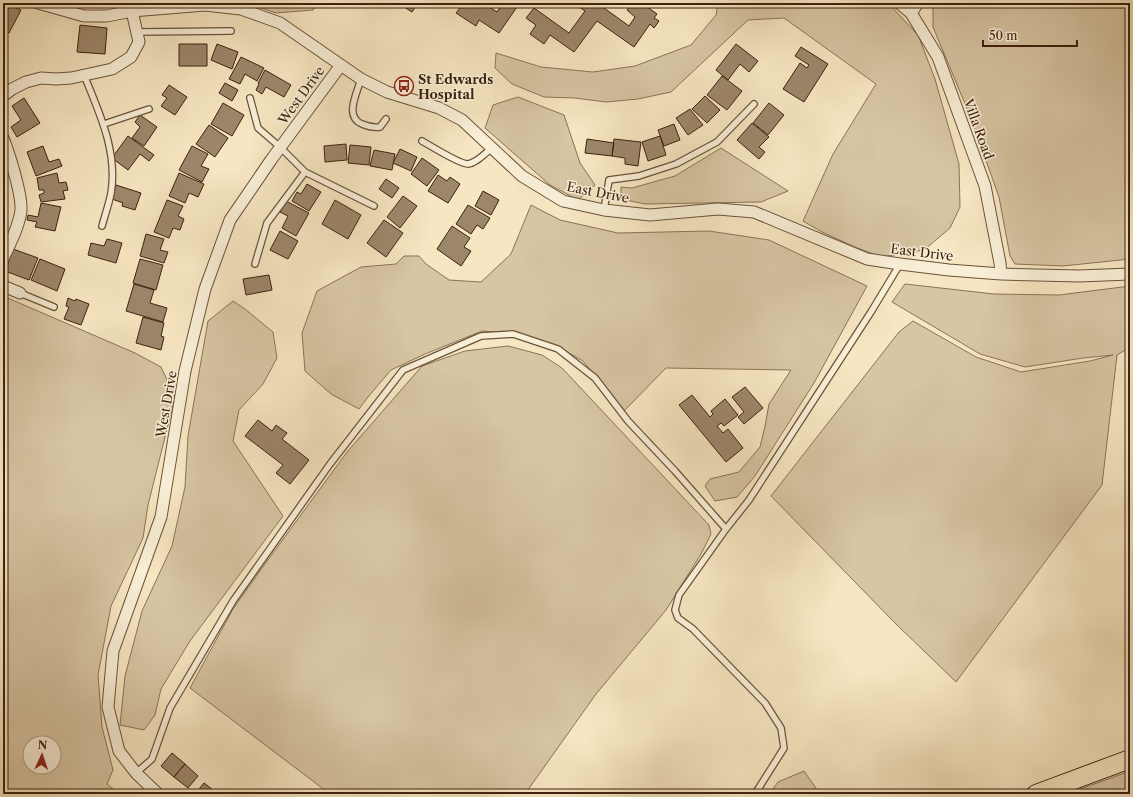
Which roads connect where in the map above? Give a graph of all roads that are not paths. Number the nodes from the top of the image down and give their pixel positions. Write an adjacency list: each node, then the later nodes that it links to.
1 (38, 3): 5 (street, East Drive)
2 (899, 3): 6 (street)
3 (918, 3): 6 (street)
4 (232, 5): 5 (street, East Drive); 9 (street, East Drive)
5 (132, 11): 8 (street)
6 (911, 12): 29 (street, Villa Road)
7 (232, 31): 8 (lane)
8 (137, 32): 10 (street)
9 (341, 65): 11 (street, East Drive); 20 (street, West Drive)
10 (84, 75): 12 (street); 17 (lane)
11 (361, 80): 16 (lane); 21 (street, East Drive)
12 (3, 96)
13 (250, 98): 20 (lane)
14 (754, 104): 24 (lane)
15 (149, 109): 17 (lane)
16 (386, 119)
17 (104, 124): 25 (lane)
18 (3, 138): 26 (street)
19 (422, 141): 21 (lane)
20 (280, 147): 22 (lane); 36 (street, West Drive)
21 (492, 148): 24 (street, East Drive)
22 (305, 172): 23 (lane); 27 (lane)
23 (374, 206)
24 (604, 210): 28 (street, East Drive)
25 (102, 226)
26 (3, 259)
27 (255, 264)
28 (900, 264): 29 (street, East Drive); 34 (lane)
29 (1001, 274): 30 (street, East Drive)
30 (1130, 274)
31 (3, 286): 32 (street)
32 (20, 293): 33 (lane)
33 (54, 308)
34 (726, 529): 36 (lane); 38 (lane)
35 (1130, 759): 39 (highway)
36 (136, 773): 37 (street, West Drive)
37 (158, 794)
38 (755, 794)
39 (1036, 794)

